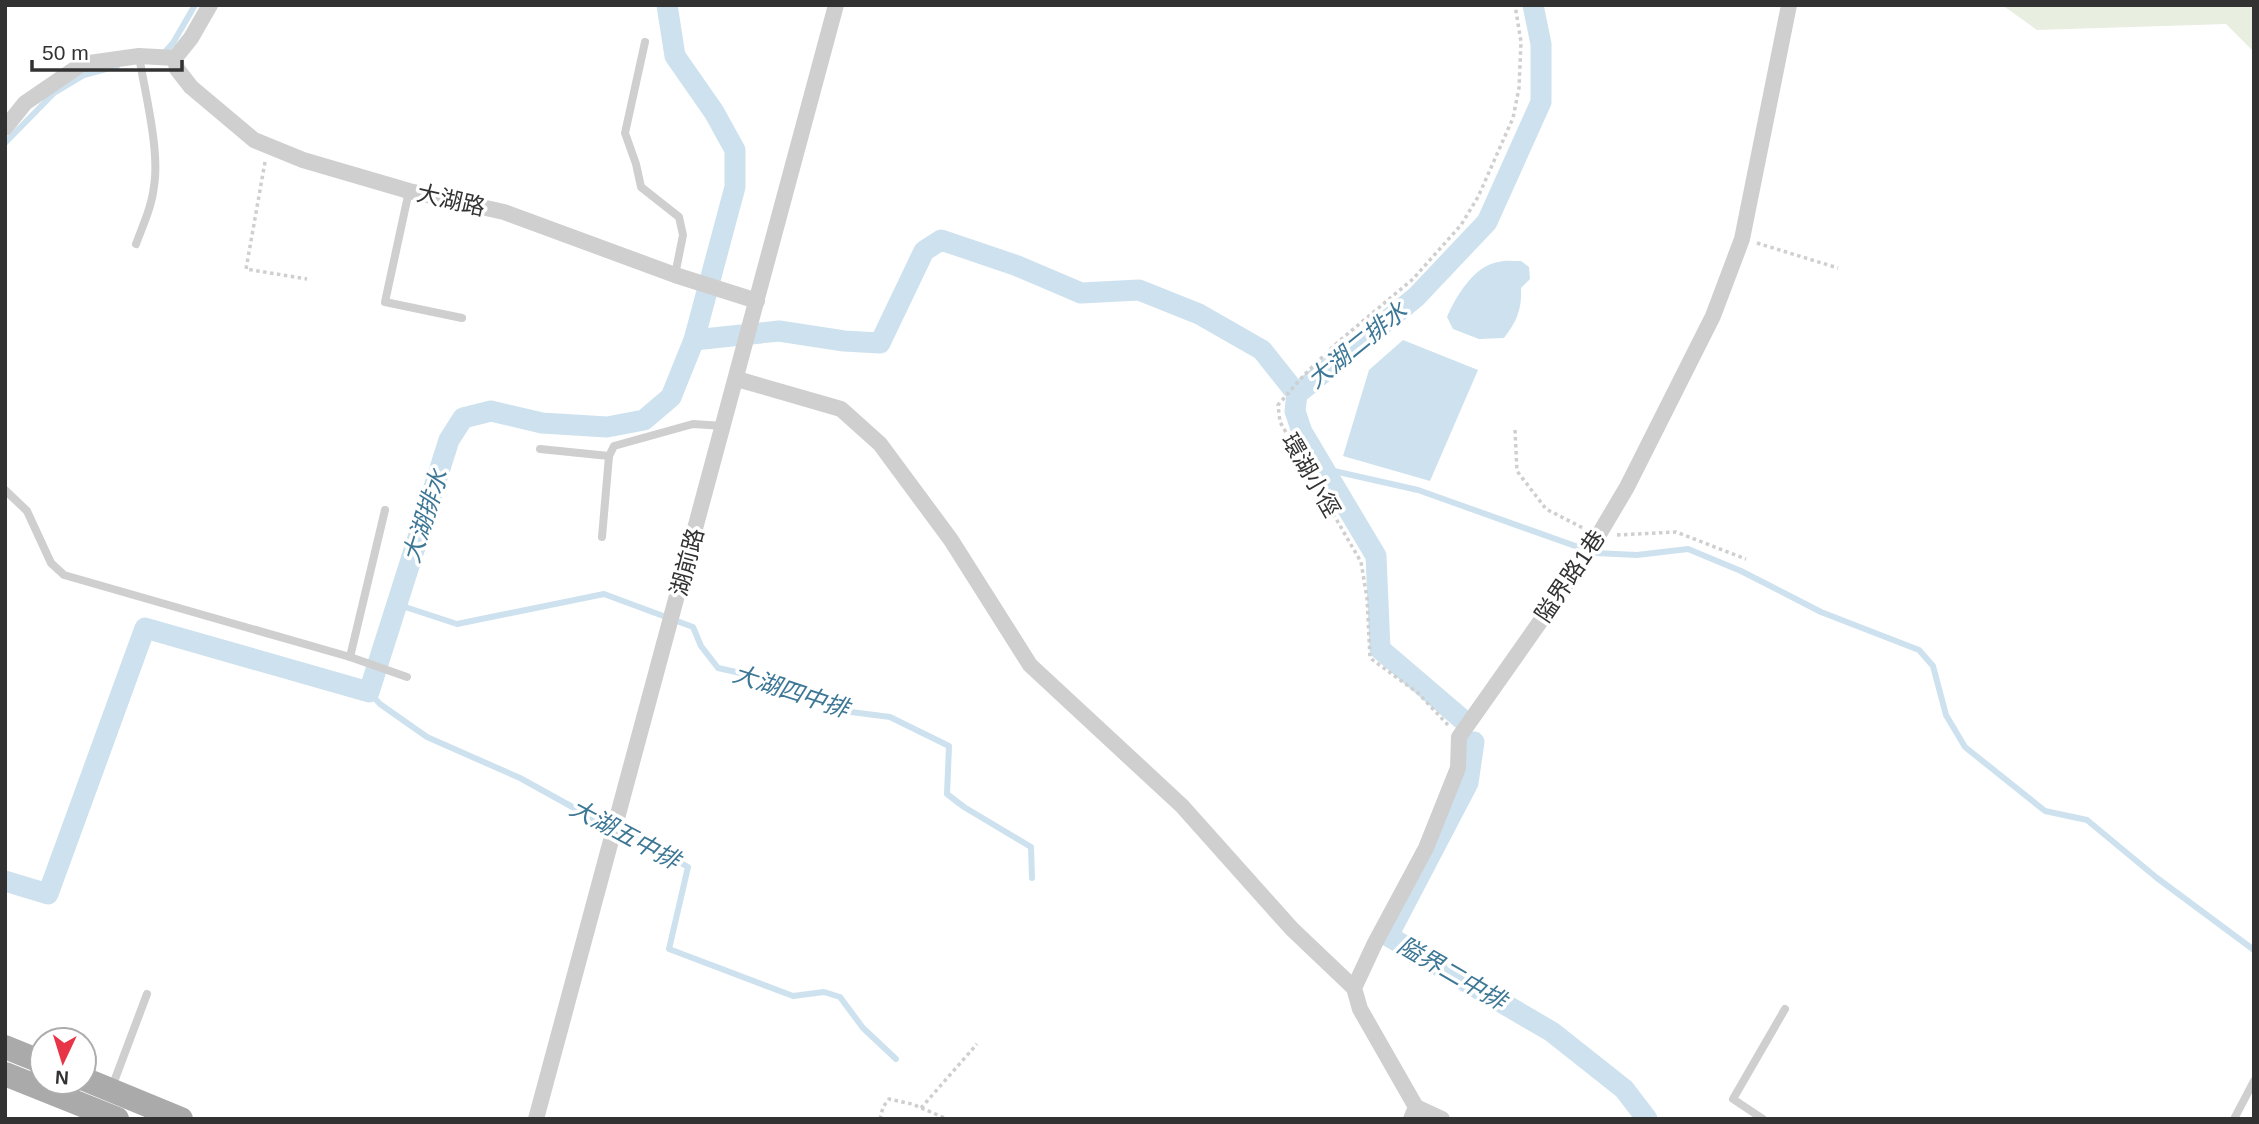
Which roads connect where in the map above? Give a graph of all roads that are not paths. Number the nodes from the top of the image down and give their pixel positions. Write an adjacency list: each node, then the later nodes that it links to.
1 (210, 5): 6 (street)
2 (836, 5): 11 (street, 湖前路)
3 (1789, 5): 22 (street, 隘界路1巷)
4 (645, 42): 10 (lane)
5 (139, 56): 6 (street); 7 (street); 9 (lane)
6 (175, 58): 8 (street, 大湖路)
7 (5, 128)
8 (409, 191): 10 (street, 大湖路); 12 (lane)
9 (136, 244)
10 (675, 275): 11 (street, 大湖路)
11 (757, 300): 13 (street, 湖前路)
12 (463, 318)
13 (737, 379): 14 (street, 湖前路); 22 (street)
14 (724, 426): 16 (lane); 34 (street, 湖前路)
15 (540, 449): 16 (lane)
16 (609, 456): 19 (lane)
17 (5, 490): 20 (lane)
18 (385, 510): 20 (lane)
19 (602, 537)
20 (350, 657): 21 (lane)
21 (407, 677)
22 (1354, 988): 31 (street)
23 (148, 994): 30 (lane)
24 (1785, 1009): 36 (lane)
25 (5, 1047): 26 (main road)
26 (28, 1056)
27 (5, 1074): 32 (main road)
28 (2254, 1081): 37 (lane)
29 (98, 1084): 30 (main road)
30 (111, 1089): 33 (main road)
31 (1413, 1113): 35 (street)
32 (117, 1119)
33 (181, 1119)
34 (536, 1119)
35 (1442, 1119)
36 (1763, 1119)
37 (2234, 1119)

